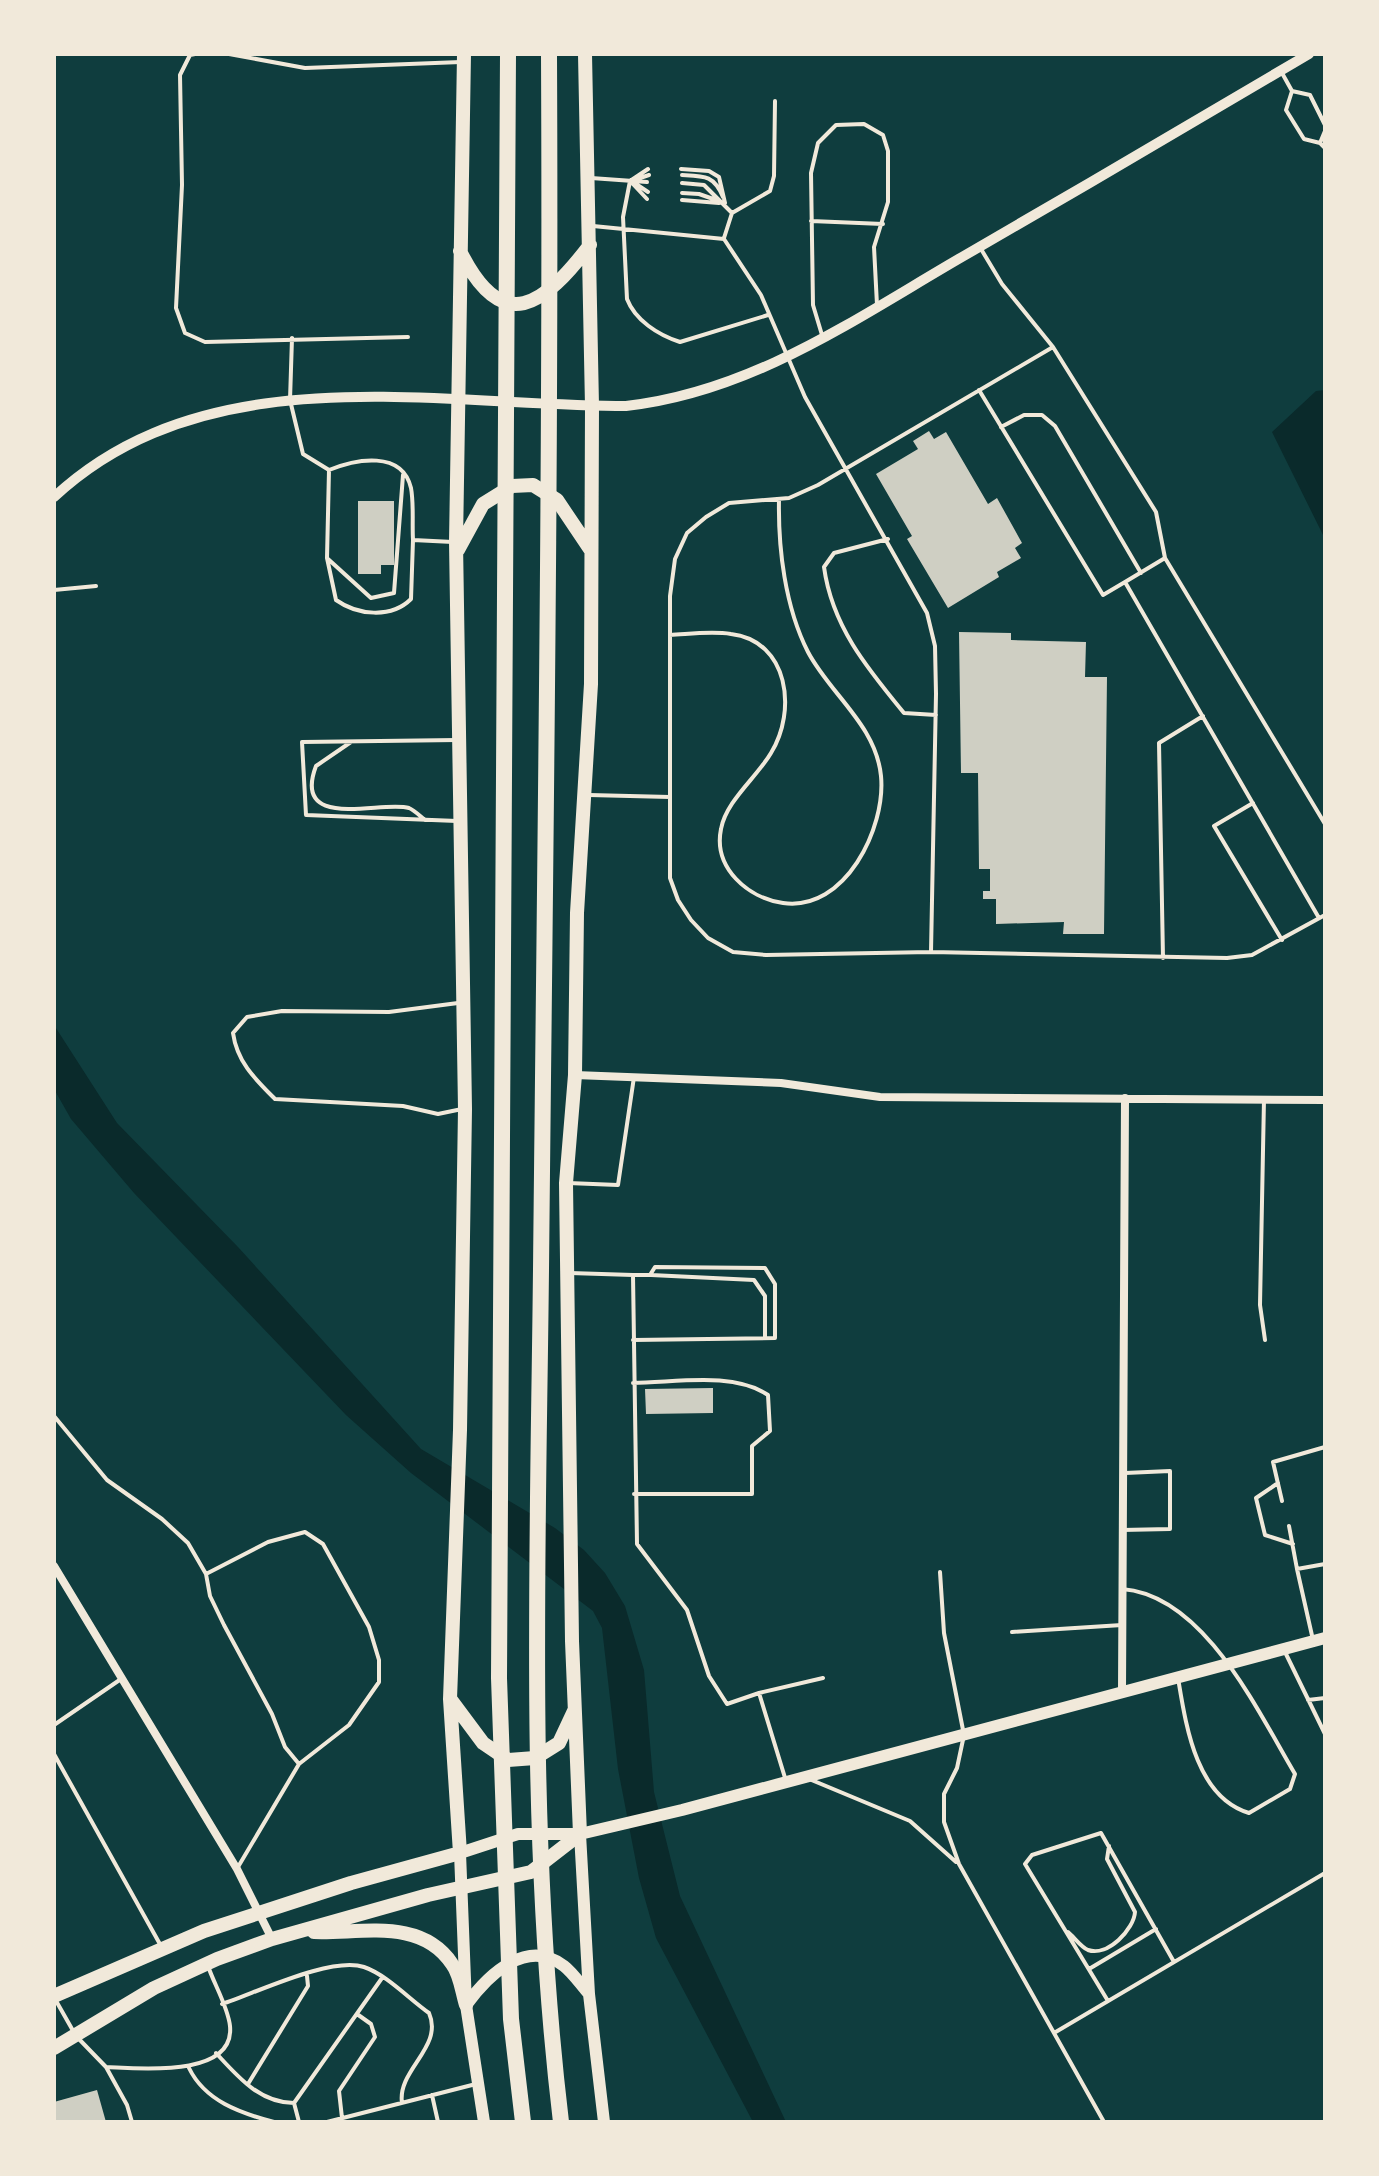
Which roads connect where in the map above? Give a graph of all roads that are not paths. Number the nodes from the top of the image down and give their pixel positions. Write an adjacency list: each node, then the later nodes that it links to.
1 (195, 54): 38 (lane)
2 (229, 54): 7 (lane)
3 (508, 54): 170 (highway)
4 (549, 54): 171 (highway)
5 (585, 54): 17 (highway)
6 (1301, 56): 8 (street)
7 (464, 58): 33 (highway)
8 (1281, 71): 9 (lane); 34 (street)
9 (1292, 91): 11 (lane); 12 (lane)
10 (775, 101): 26 (lane)
11 (1325, 128): 12 (lane)
12 (1320, 143): 13 (lane)
13 (1325, 148)
14 (681, 169): 25 (lane)
15 (648, 172): 18 (lane)
16 (682, 175): 25 (lane)
17 (589, 177): 18 (lane); 29 (highway)
18 (630, 181): 19 (lane); 21 (lane); 23 (lane); 30 (lane)
19 (647, 182)
20 (682, 183): 25 (lane)
21 (648, 192)
22 (682, 193): 25 (lane)
23 (647, 199)
24 (682, 200): 25 (lane)
25 (725, 203): 26 (lane)
26 (732, 213): 31 (lane)
27 (811, 221): 28 (lane); 28 (lane); 39 (lane)
28 (883, 224): 35 (lane)
29 (590, 226): 30 (lane); 32 (highway)
30 (626, 229): 31 (lane); 36 (lane)
31 (724, 239): 36 (lane)
32 (590, 245): 33 (highway); 45 (highway)
33 (458, 247): 43 (highway)
34 (980, 247): 35 (street); 40 (lane)
35 (877, 306): 39 (street)
36 (768, 315): 41 (lane)
37 (408, 337): 38 (lane)
38 (292, 338): 44 (lane)
39 (823, 338): 41 (street)
40 (1053, 347): 42 (lane); 57 (lane)
41 (789, 356): 45 (street); 47 (lane)
42 (979, 390): 46 (lane); 47 (lane)
43 (456, 399): 44 (street); 45 (street); 54 (highway)
44 (290, 400): 48 (lane); 50 (street)
45 (592, 406): 55 (highway)
46 (1001, 427): 58 (lane); 59 (lane)
47 (847, 468): 51 (lane); 52 (lane)
48 (329, 470): 49 (lane); 56 (lane)
49 (404, 471): 53 (lane); 56 (lane)
50 (54, 497)
51 (779, 499): 62 (lane); 62 (lane)
52 (888, 539): 63 (lane); 63 (lane)
53 (413, 540): 54 (lane); 56 (lane)
54 (456, 548): 55 (highway); 65 (highway)
55 (591, 549): 67 (highway)
56 (327, 558)
57 (1165, 558): 58 (lane); 72 (lane)
58 (1141, 573): 59 (lane)
59 (1125, 582): 64 (lane)
60 (96, 586): 61 (lane)
61 (54, 590)
62 (670, 635): 68 (lane)
63 (936, 715): 75 (lane)
64 (1203, 716): 69 (lane); 76 (lane)
65 (459, 740): 66 (lane); 71 (highway)
66 (353, 741): 70 (lane); 70 (lane)
67 (584, 795): 68 (lane); 78 (highway)
68 (670, 797): 75 (lane)
69 (1253, 803): 73 (lane); 74 (lane)
70 (425, 820): 71 (lane)
71 (461, 821): 77 (highway)
72 (1325, 824)
73 (1322, 916): 74 (lane)
74 (1282, 940): 76 (lane)
75 (931, 952): 76 (lane)
76 (1163, 958)
77 (461, 1003): 83 (highway); 83 (lane)
78 (575, 1075): 79 (street); 84 (highway)
79 (634, 1075): 80 (street); 84 (lane)
80 (1125, 1098): 81 (street); 94 (street)
81 (1264, 1099): 82 (street); 90 (lane)
82 (1325, 1100)
83 (465, 1109): 118 (highway)
84 (566, 1183): 85 (highway)
85 (570, 1273): 86 (lane); 120 (highway)
86 (633, 1275): 87 (lane); 89 (lane)
87 (650, 1275): 88 (lane); 88 (lane)
88 (765, 1338): 89 (lane)
89 (633, 1340): 91 (lane)
90 (1265, 1340)
91 (633, 1383): 96 (lane); 96 (lane)
92 (54, 1416): 105 (lane)
93 (1325, 1447): 95 (lane)
94 (1122, 1473): 99 (street); 99 (lane)
95 (1278, 1483): 97 (lane); 100 (lane)
96 (634, 1494): 116 (lane)
97 (1282, 1501)
98 (1289, 1526): 100 (lane)
99 (1122, 1530): 106 (street)
100 (1293, 1544): 103 (lane)
101 (1325, 1564): 103 (lane)
102 (54, 1566): 114 (street)
103 (1297, 1569): 109 (lane)
104 (940, 1572): 123 (lane)
105 (206, 1574): 125 (lane); 125 (lane)
106 (1121, 1589): 107 (street); 111 (lane)
107 (1122, 1625): 108 (lane); 115 (street)
108 (1012, 1632)
109 (1319, 1639): 110 (main road)
110 (1283, 1649): 111 (main road); 119 (lane)
111 (1226, 1665): 112 (main road); 112 (lane)
112 (1178, 1676): 115 (main road)
113 (823, 1678): 116 (lane)
114 (121, 1679): 121 (lane); 132 (street)
115 (1122, 1692): 123 (main road)
116 (759, 1693): 127 (lane)
117 (1325, 1698): 119 (lane)
118 (450, 1699): 120 (highway); 130 (highway)
119 (1306, 1700): 122 (lane)
120 (575, 1709): 128 (highway)
121 (54, 1725)
122 (1325, 1734)
123 (964, 1735): 126 (main road); 131 (lane)
124 (54, 1754): 140 (lane)
125 (299, 1764): 132 (lane)
126 (807, 1778): 127 (main road); 131 (lane)
127 (787, 1783): 128 (main road)
128 (580, 1834): 130 (main road); 134 (highway); 146 (main road)
129 (1109, 1844): 136 (lane); 136 (lane); 137 (lane)
130 (460, 1853): 134 (main road); 135 (highway)
131 (959, 1864): 152 (lane)
132 (237, 1869): 135 (street)
133 (1325, 1873): 141 (lane)
134 (464, 1888): 138 (highway); 150 (main road)
135 (258, 1912): 139 (street); 140 (highway)
136 (1063, 1928): 143 (lane)
137 (1156, 1929): 141 (lane); 143 (lane)
138 (301, 1931): 139 (highway); 150 (highway)
139 (272, 1939): 142 (highway)
140 (162, 1949): 147 (highway)
141 (1174, 1962): 148 (lane)
142 (207, 1964): 149 (lane); 153 (highway)
143 (1089, 1969): 148 (lane)
144 (307, 1976): 145 (lane); 149 (lane); 159 (lane)
145 (382, 1978): 151 (lane); 162 (lane)
146 (589, 1994): 150 (main road); 172 (main road)
147 (54, 1997): 153 (lane)
148 (1108, 2001): 152 (lane)
149 (222, 2004): 155 (lane)
150 (466, 2005): 158 (main road)
151 (357, 2014): 161 (lane); 163 (lane)
152 (1054, 2033): 173 (lane)
153 (76, 2036): 154 (highway); 156 (lane)
154 (54, 2048)
155 (216, 2053): 157 (lane); 159 (lane)
156 (106, 2067): 157 (lane); 164 (lane)
157 (189, 2068): 165 (lane)
158 (478, 2083): 160 (lane); 169 (main road)
159 (248, 2084): 161 (lane)
160 (432, 2095): 162 (lane); 168 (lane)
161 (294, 2103): 166 (lane)
162 (402, 2103): 163 (lane)
163 (342, 2118): 167 (lane)
164 (132, 2122)
165 (274, 2122)
166 (299, 2122)
167 (327, 2122)
168 (438, 2122)
169 (484, 2122)
170 (523, 2122)
171 (561, 2122)
172 (604, 2122)
173 (1104, 2122)

